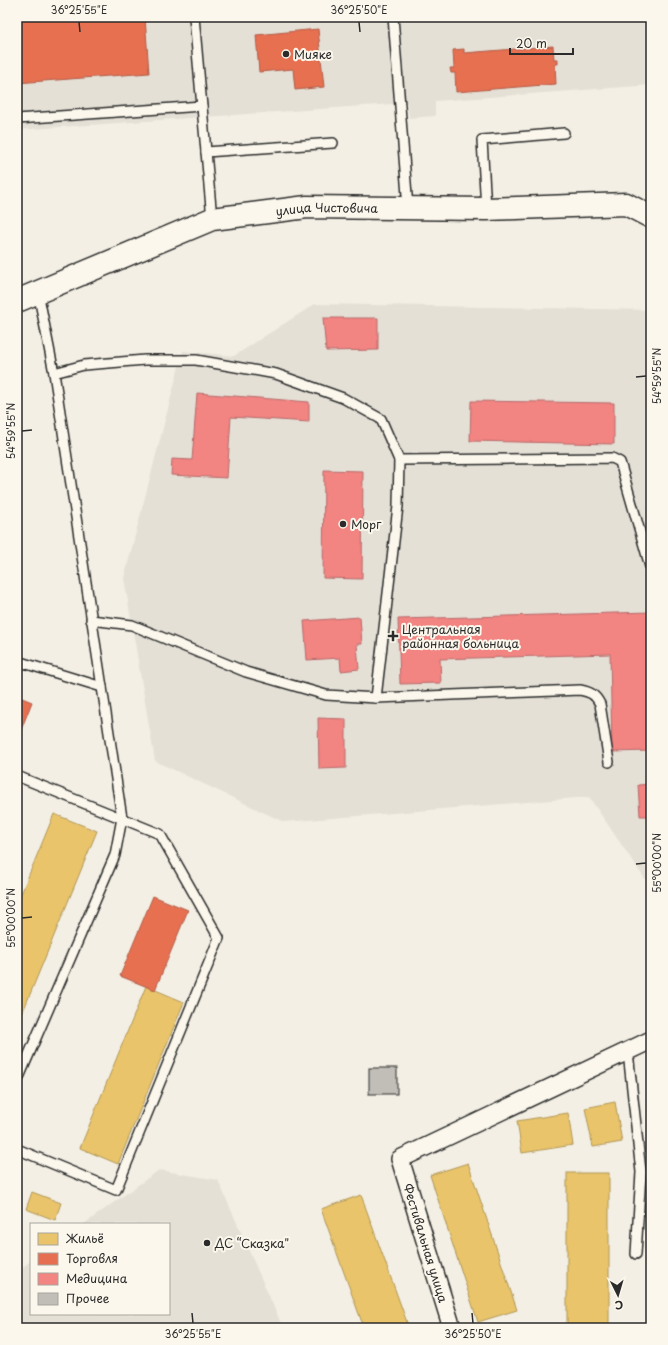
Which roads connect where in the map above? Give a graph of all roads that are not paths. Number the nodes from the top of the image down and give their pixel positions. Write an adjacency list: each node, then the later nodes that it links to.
1 (194, 17): 3 (lane)
2 (393, 17): 8 (lane)
3 (202, 106): 4 (lane); 7 (lane)
4 (17, 119)
5 (564, 133): 9 (lane)
6 (333, 143): 7 (lane)
7 (206, 152): 11 (lane)
8 (408, 208): 9 (street, улица Чистовича); 11 (street, улица Чистовича)
9 (486, 209): 10 (street, улица Чистовича)
10 (651, 216)
11 (212, 218): 12 (street, улица Чистовича)
12 (38, 291): 13 (street, улица Чистовича); 14 (lane)
13 (17, 301)
14 (54, 373): 15 (lane); 17 (lane)
15 (399, 460): 16 (lane); 20 (lane)
16 (651, 570)
17 (92, 620): 19 (lane); 20 (lane)
18 (17, 660): 19 (lane)
19 (102, 687): 23 (lane)
20 (376, 698): 21 (lane)
21 (609, 762)
22 (17, 776): 23 (lane)
23 (122, 818): 26 (lane); 27 (lane)
24 (651, 1040): 25 (street)
25 (628, 1052): 28 (lane); 29 (street, Фестивальная улица)
26 (17, 1082)
27 (17, 1149)
28 (636, 1254)
29 (452, 1328)

